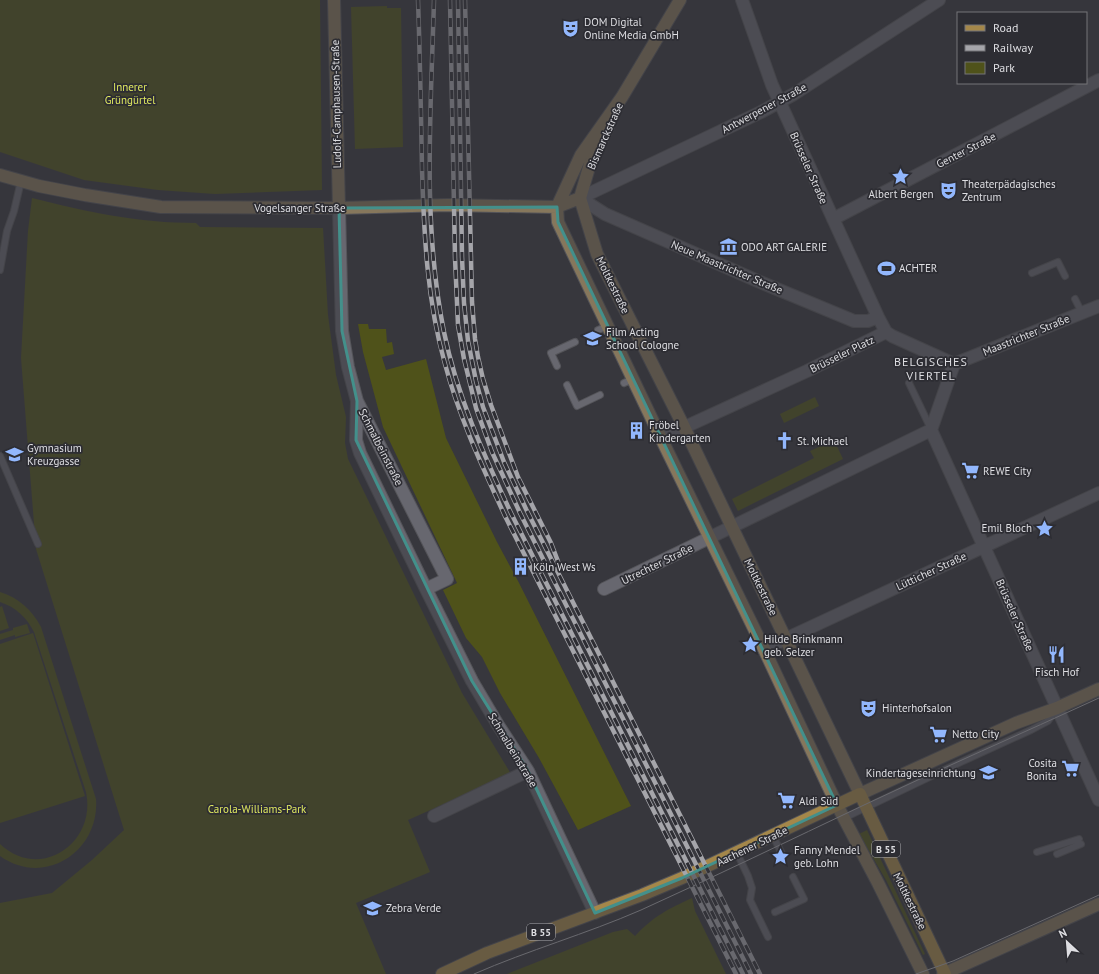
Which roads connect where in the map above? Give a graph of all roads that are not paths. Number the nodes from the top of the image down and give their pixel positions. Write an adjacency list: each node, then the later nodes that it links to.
1 (334, 0): 12 (street, Ludolf-Camphausen-Straße)
2 (680, 0): 6 (street, Bismarckstraße)
3 (742, 0): 7 (street, Brüsseler Straße)
4 (939, 0): 7 (street, Antwerpener Straße)
5 (1099, 80): 13 (street, Genter Straße)
6 (622, 97): 10 (street, Bismarckstraße); 11 (street, Bismarckstraße)
7 (779, 101): 10 (street, Antwerpener Straße); 13 (street, Brüsseler Straße)
8 (0, 175): 9 (street, Vogelsanger Straße)
9 (21, 181): 12 (street, Vogelsanger Straße); 14 (lane)
10 (580, 198): 11 (street, Vogelsanger Straße); 20 (street, Neue Maastrichter Straße); 29 (street, Moltkestraße)
11 (557, 207): 12 (street, Vogelsanger Straße); 31 (street, Moltkestraße)
12 (339, 208): 28 (street, Schmalbeinstraße)
13 (833, 219): 20 (street, Brüsseler Straße)
14 (0, 270)
15 (1032, 273): 16 (lane)
16 (1065, 276)
17 (1075, 299): 19 (lane)
18 (1099, 306): 19 (street, Maastrichter Straße)
19 (1082, 313): 23 (street, Maastrichter Straße)
20 (878, 318): 21 (street, Brüsseler Straße)
21 (886, 332): 23 (street, Brüsseler Platz); 29 (street, Brüsseler Platz)
22 (575, 342): 24 (lane)
23 (954, 364): 30 (street)
24 (557, 366)
25 (909, 383): 30 (lane)
26 (567, 385): 27 (lane)
27 (600, 395)
28 (357, 401): 38 (street, Schmalbeinstraße); 38 (street, Schmalbeinstraße)
29 (684, 427): 31 (street, Brüsseler Platz); 34 (street, Moltkestraße)
30 (931, 430): 34 (street); 37 (street, Brüsseler Straße)
31 (661, 438): 35 (street, Moltkestraße)
32 (0, 456): 36 (lane)
33 (1099, 493): 37 (street, Lütticher Straße)
34 (732, 527): 35 (street); 40 (street, Moltkestraße)
35 (710, 538): 39 (street, Utrechter Straße); 41 (street, Moltkestraße)
36 (38, 544)
37 (984, 546): 40 (street, Lütticher Straße); 43 (street, Brüsseler Straße)
38 (426, 589): 44 (street, Schmalbeinstraße)
39 (604, 590)
40 (786, 639): 41 (street, Lütticher Straße); 45 (street, Moltkestraße)
41 (764, 649): 47 (street, Moltkestraße)
42 (1099, 689): 43 (street, Aachener Straße)
43 (1057, 708): 45 (street, Aachener Straße); 46 (street, Brüsseler Straße); 48 (lane, Aachener Straße)
44 (528, 771): 49 (street); 59 (street, Schmalbeinstraße)
45 (860, 794): 47 (main road, Aachener Straße / B 55); 48 (main road, Moltkestraße / B 55)
46 (1099, 800)
47 (837, 805): 50 (street, Moltkestraße); 51 (main road, Aachener Straße / B 55)
48 (866, 807): 50 (lane, Aachener Straße); 63 (main road, Moltkestraße / B 55)
49 (434, 816)
50 (844, 818): 62 (street, Moltkestraße)
51 (773, 836): 53 (main road, Aachener Straße / B 55); 55 (lane)
52 (1036, 852): 54 (lane)
53 (737, 853): 59 (main road, Aachener Straße / B 55); 60 (lane)
54 (1057, 854)
55 (783, 856)
56 (793, 877): 58 (lane)
57 (1099, 904): 63 (street)
58 (775, 912)
59 (595, 913): 61 (main road, Aachener Straße / B 55)
60 (768, 937)
61 (442, 974)
62 (923, 974)
63 (944, 974)

